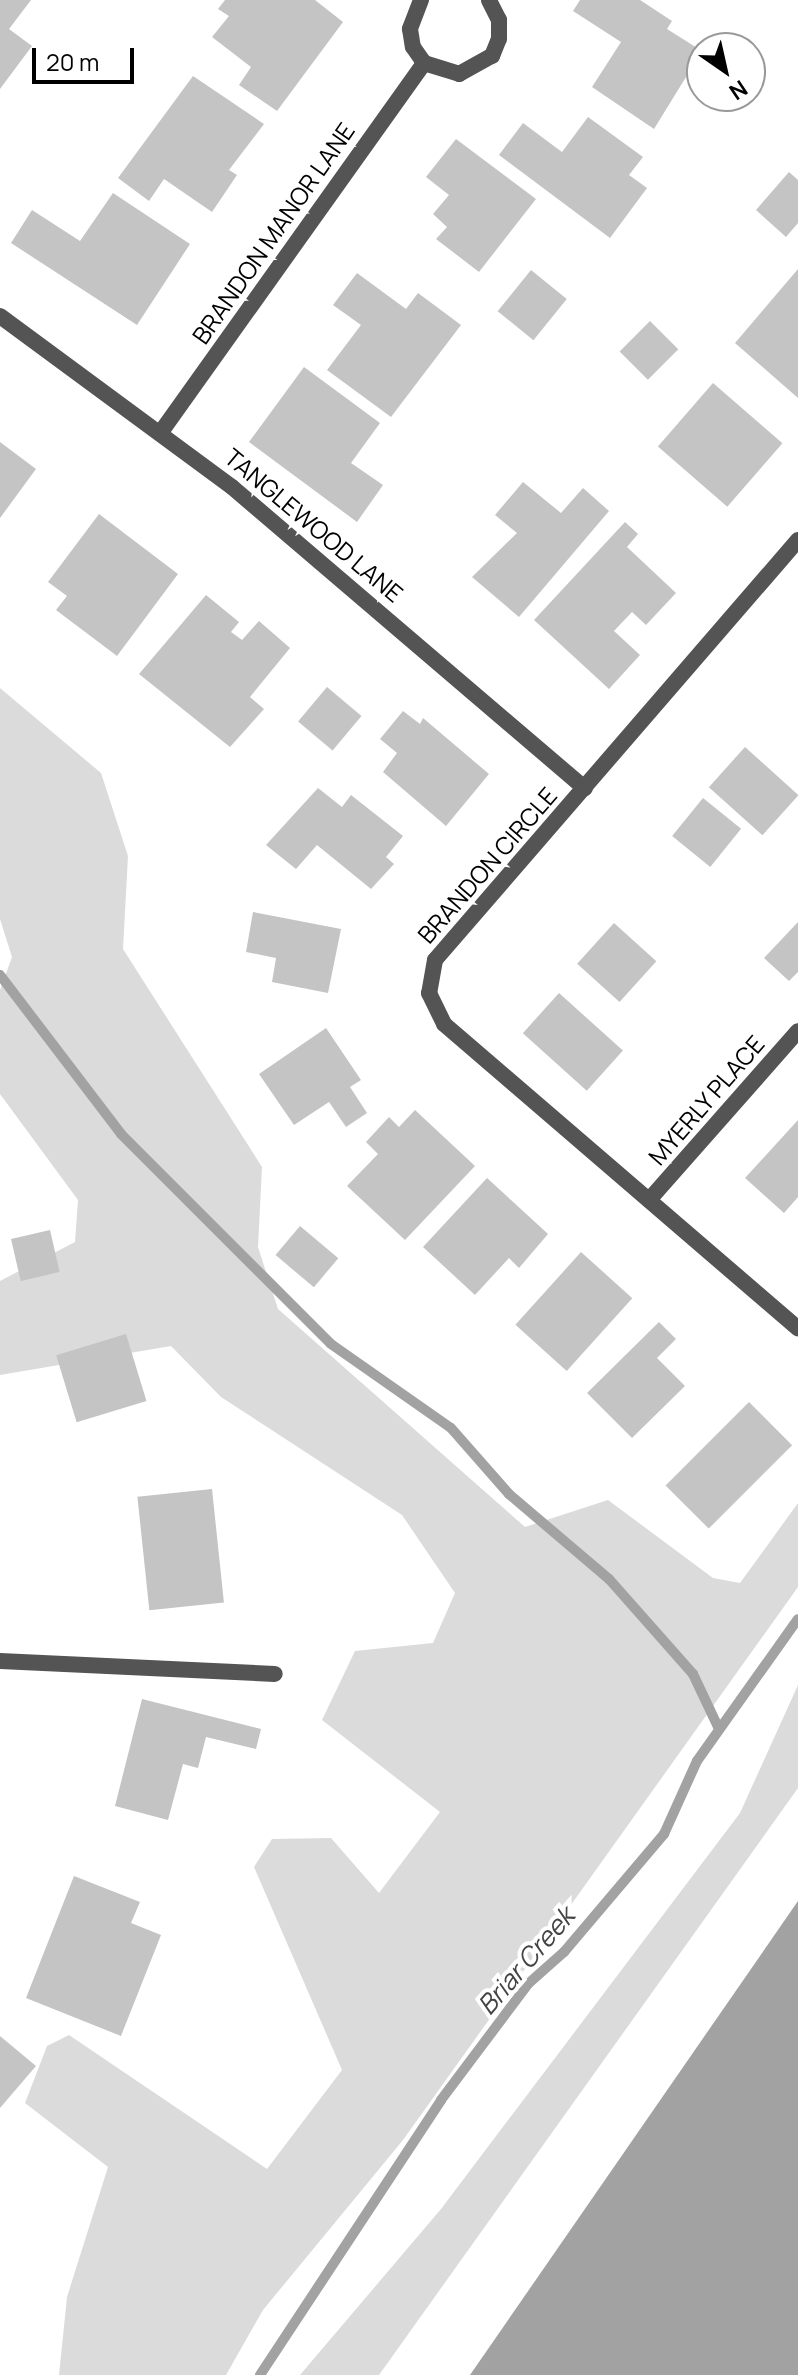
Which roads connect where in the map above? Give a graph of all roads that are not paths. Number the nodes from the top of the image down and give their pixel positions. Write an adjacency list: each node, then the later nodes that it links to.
1 (421, 0): 3 (street)
2 (489, 0): 3 (street)
3 (424, 63): 5 (street, BRANDON MANOR LANE)
4 (0, 316): 5 (street, TANGLEWOOD LANE)
5 (161, 432): 7 (street, TANGLEWOOD LANE)
6 (798, 540): 7 (street, BRANDON CIRCLE)
7 (585, 788): 9 (street, BRANDON CIRCLE)
8 (798, 1031): 9 (street, MYERLY PLACE)
9 (649, 1200): 10 (street, BRANDON CIRCLE)
10 (798, 1328)
11 (0, 1661): 12 (street)
12 (275, 1674)

